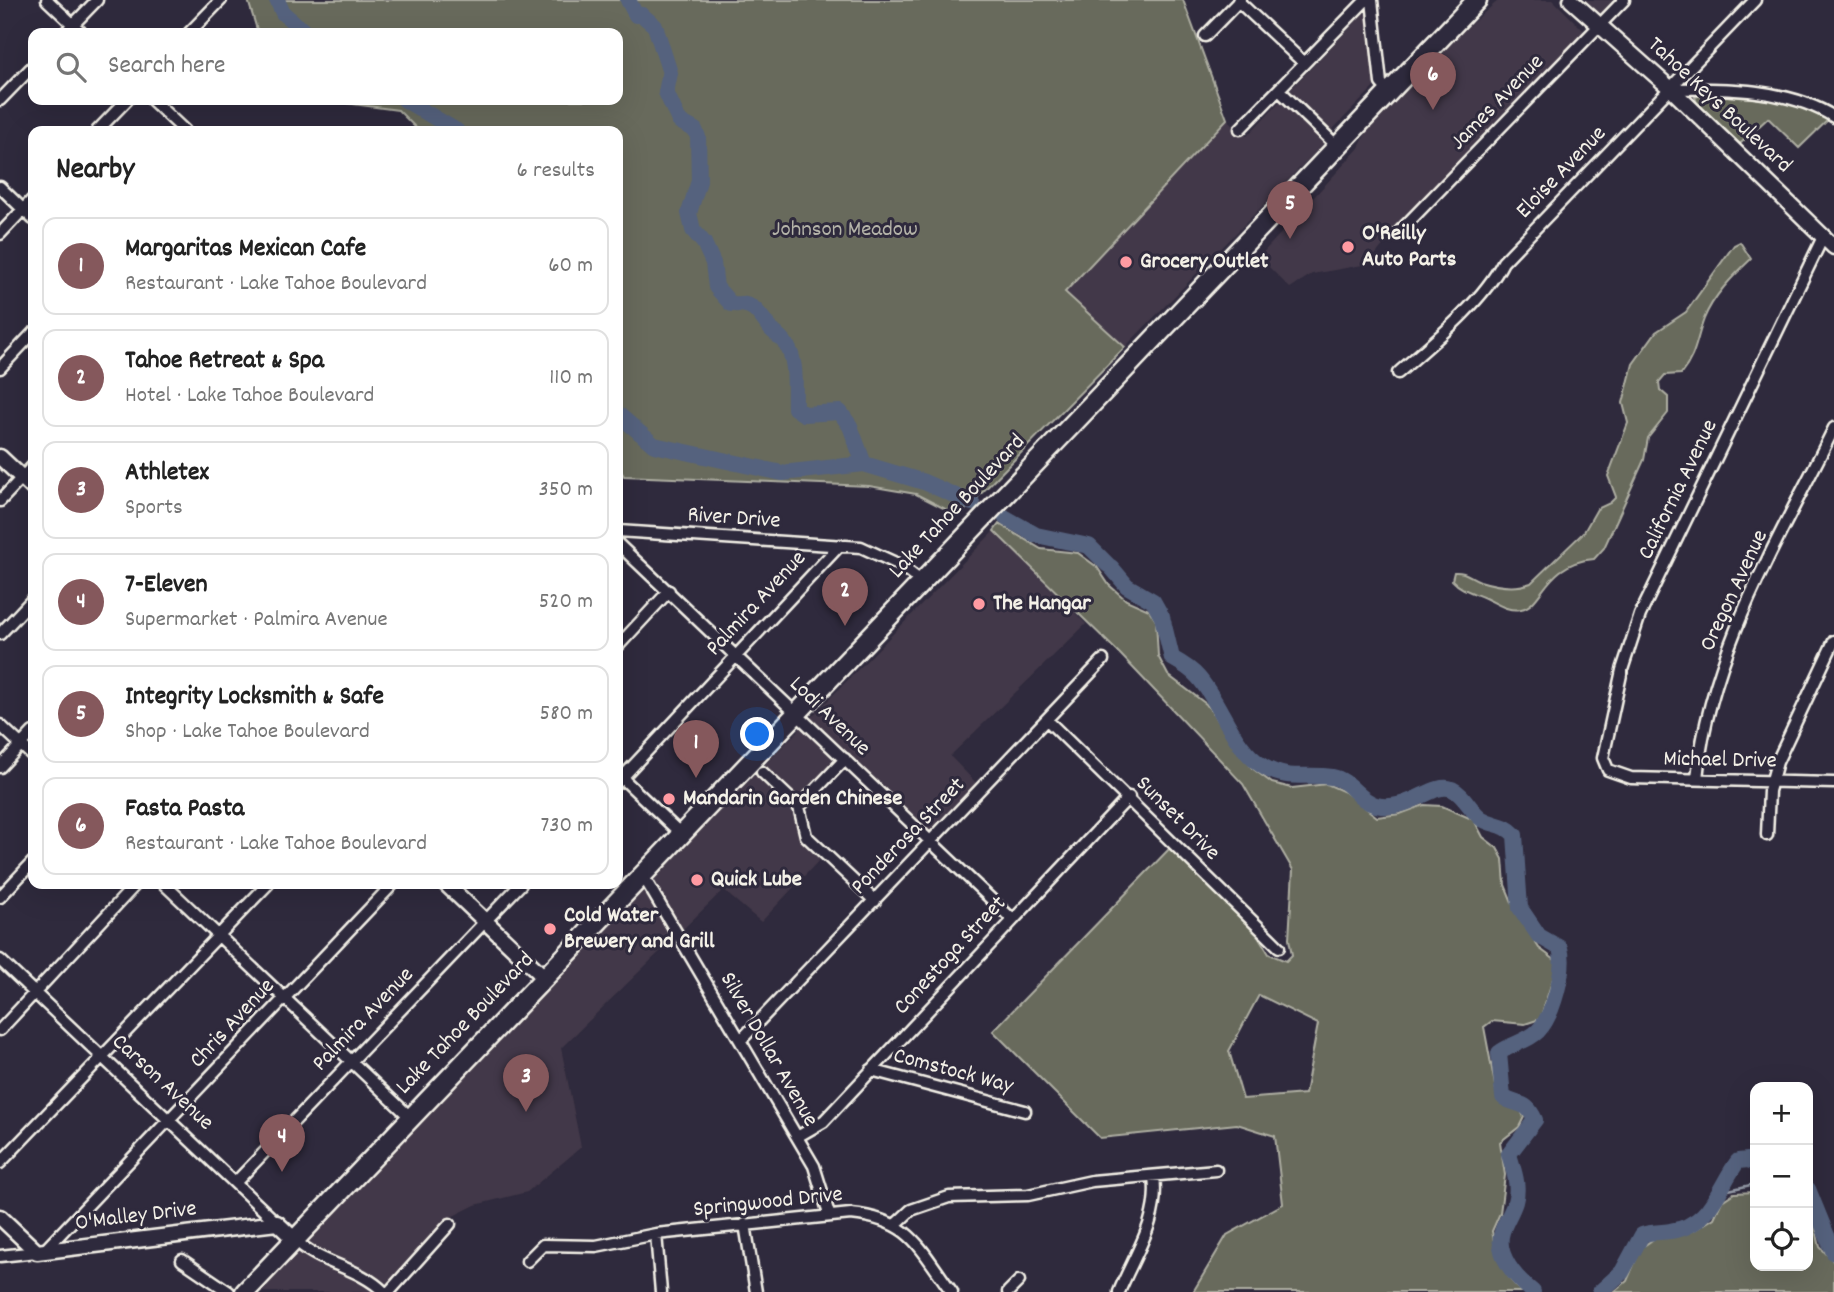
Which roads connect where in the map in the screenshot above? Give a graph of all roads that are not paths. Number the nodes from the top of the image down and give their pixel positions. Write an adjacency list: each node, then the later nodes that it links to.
1 (47, 0): 11 (street)
2 (97, 0): 11 (street)
3 (221, 0): 15 (street)
4 (1366, 0): 17 (street)
5 (1372, 0): 21 (street)
6 (1477, 0): 21 (highway, Lake Tahoe Boulevard)
7 (1572, 0): 12 (street, Tahoe Keys Boulevard)
8 (1624, 0): 12 (street, James Avenue)
9 (1755, 0): 19 (street, Eloise Avenue)
10 (1239, 1): 16 (street); 17 (street)
11 (73, 25): 13 (street); 14 (street)
12 (1600, 25): 19 (street, Tahoe Keys Boulevard); 34 (street, James Avenue)
13 (70, 28)
14 (76, 28)
15 (194, 28)
16 (1205, 36)
17 (1304, 63): 20 (street)
18 (28, 71): 22 (street)
19 (1671, 89): 25 (street); 36 (street, Tahoe Keys Boulevard); 39 (street, Eloise Avenue)
20 (1279, 90): 28 (street); 29 (street)
21 (1389, 92): 29 (highway, Lake Tahoe Boulevard)
22 (0, 100)
23 (122, 105): 26 (street)
24 (157, 105): 27 (street)
25 (1834, 117)
26 (102, 126)
27 (180, 126)
28 (1240, 129)
29 (1337, 146): 49 (highway, Lake Tahoe Boulevard)
30 (0, 187): 32 (street)
31 (28, 204): 32 (street)
32 (23, 209): 33 (street); 35 (street)
33 (28, 214)
34 (1399, 232)
35 (0, 234)
36 (1829, 242): 65 (street, California Avenue)
37 (28, 338): 38 (street)
38 (0, 368)
39 (1398, 373)
40 (1834, 428): 68 (street, Oregon Avenue)
41 (0, 457): 43 (street)
42 (28, 471): 43 (street)
43 (22, 478): 44 (street); 45 (street)
44 (28, 483)
45 (0, 501)
46 (623, 531): 47 (street, River Drive)
47 (840, 545): 49 (street, River Drive); 55 (street, Palmira Avenue)
48 (623, 549): 50 (street, Lodi Avenue)
49 (922, 582): 57 (highway, Lake Tahoe Boulevard)
50 (669, 592): 53 (street); 55 (street, Lodi Avenue)
51 (28, 604): 52 (street)
52 (0, 634)
53 (623, 641)
54 (1834, 641): 69 (street)
55 (735, 654): 57 (street, Lodi Avenue); 67 (street, Palmira Avenue)
56 (1103, 660): 58 (street, Ponderosa Street)
57 (796, 712): 63 (street, Lodi Avenue); 74 (highway, Lake Tahoe Boulevard)
58 (1047, 720): 72 (street, Sunset Drive); 76 (street, Ponderosa Street)
59 (0, 725): 61 (street)
60 (28, 737): 61 (street)
61 (21, 745): 62 (street); 64 (street)
62 (28, 752)
63 (845, 759): 73 (street); 76 (street, Lodi Avenue)
64 (0, 767)
65 (1608, 770): 68 (street, Michael Drive)
66 (762, 772): 73 (street)
67 (623, 774)
68 (1697, 779): 69 (street, Michael Drive)
69 (1772, 781): 71 (street, Michael Drive); 75 (street)
70 (623, 782): 74 (street)
71 (1834, 783)
72 (1129, 797): 87 (street, Conestoga Street); 90 (street, Sunset Drive)
73 (799, 807): 86 (street)
74 (681, 834): 78 (highway, Lake Tahoe Boulevard)
75 (1767, 835)
76 (932, 842): 86 (street, Ponderosa Street); 87 (street, Lodi Avenue)
77 (28, 867): 85 (street)
78 (642, 874): 92 (highway, Lake Tahoe Boulevard); 96 (street, Silver Dollar Avenue)
79 (131, 889): 93 (street)
80 (169, 889): 89 (street)
81 (263, 889): 89 (street)
82 (388, 889): 94 (street, Chris Avenue)
83 (451, 889): 88 (street)
84 (516, 889): 88 (street, Palmira Avenue)
85 (0, 897)
86 (874, 901): 96 (street, Ponderosa Street)
87 (1012, 919): 99 (street, Conestoga Street)
88 (485, 921): 92 (street); 98 (street, Palmira Avenue)
89 (219, 936): 94 (street); 97 (street)
90 (1279, 947)
91 (0, 960): 93 (street, Carson Avenue)
92 (544, 977): 101 (highway, Lake Tahoe Boulevard)
93 (35, 993): 95 (street); 97 (street, Carson Avenue)
94 (284, 998): 98 (street); 102 (street, Chris Avenue)
95 (0, 1030)
96 (741, 1040): 103 (street, Silver Dollar Avenue)
97 (102, 1057): 102 (street, Carson Avenue); 104 (street)
98 (350, 1062): 101 (street); 107 (street, Palmira Avenue)
99 (871, 1070): 100 (street, Comstock Way); 103 (street, Conestoga Street)
100 (1025, 1111)
101 (410, 1117): 115 (highway, Lake Tahoe Boulevard)
102 (169, 1121): 107 (street, Carson Avenue); 116 (street, Chris Avenue)
103 (797, 1137): 108 (street, Silver Dollar Avenue)
104 (0, 1163)
105 (1216, 1170): 106 (street)
106 (1154, 1177): 113 (street); 128 (street)
107 (235, 1184): 110 (street, Carson Avenue)
108 (828, 1214): 112 (street, Springwood Drive); 113 (street, Springwood Drive)
109 (0, 1217): 116 (street)
110 (277, 1223): 115 (street, Carson Avenue); 116 (street, O'Malley Drive)
111 (450, 1224): 123 (street)
112 (745, 1224): 114 (street, Springwood Drive); 125 (street)
113 (896, 1224): 126 (street, Springwood Drive)
114 (656, 1234): 119 (street, Springwood Drive); 124 (street)
115 (294, 1239): 122 (highway, Lake Tahoe Boulevard); 123 (street)
116 (40, 1252): 117 (street, O'Malley Drive)
117 (0, 1256)
118 (182, 1260): 121 (street)
119 (527, 1261)
120 (1020, 1281): 127 (street)
121 (229, 1292)
122 (245, 1292)
123 (386, 1292)
124 (661, 1292)
125 (756, 1292)
126 (950, 1292)
127 (1008, 1292)
128 (1119, 1292)

